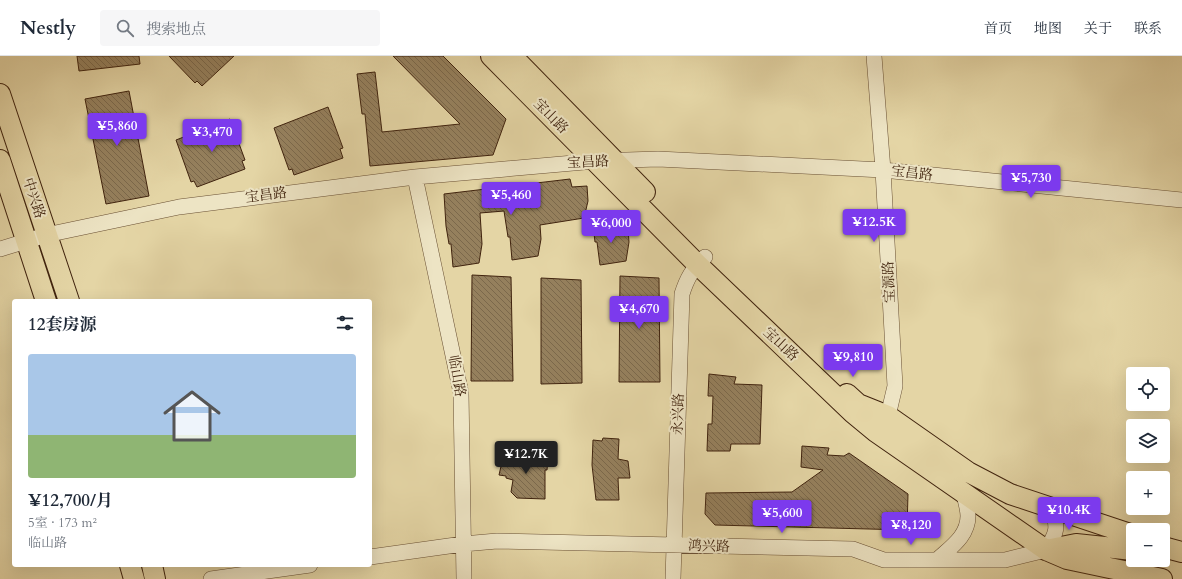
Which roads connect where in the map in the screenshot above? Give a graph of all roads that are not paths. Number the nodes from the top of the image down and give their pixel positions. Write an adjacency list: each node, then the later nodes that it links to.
1 (491, 56): 6 (main road, 宝山路)
2 (512, 56): 6 (main road, 宝山路)
3 (874, 56): 7 (street, 宝源路)
4 (0, 94): 10 (main road, 中兴路)
5 (0, 160): 11 (main road, 中兴路)
6 (606, 161): 7 (street, 宝昌路); 8 (street, 宝昌路); 13 (main road, 宝山路)
7 (884, 170): 9 (street, 宝昌路); 16 (street, 宝源路)
8 (415, 177): 10 (street, 宝昌路); 21 (street, 临山路)
9 (1182, 200)
10 (46, 235): 11 (street, 宝昌路); 15 (main road, 中兴路)
11 (26, 240): 12 (street, 宝昌路); 14 (main road, 中兴路)
12 (0, 249)
13 (701, 261): 16 (main road, 宝山路); 17 (main road, 宝山路); 22 (street, 永兴路)
14 (45, 299)
15 (68, 299)
16 (888, 416): 17 (street, 宝源路); 19 (main road, 宝山路)
17 (876, 432): 18 (main road, 宝山路)
18 (964, 494): 24 (main road, 宝山路); 26 (street)
19 (1051, 508): 20 (main road, 宝山路); 24 (street)
20 (1126, 533)
21 (463, 544): 22 (street, 鸿兴路); 25 (street, 鸿兴路); 33 (street, 临山路)
22 (674, 545): 26 (street, 鸿兴路); 34 (street, 永兴路)
23 (1126, 549): 24 (main road)
24 (1046, 550): 26 (street, 鸿兴路); 35 (main road, 宝山路)
25 (372, 557)
26 (938, 559)
27 (131, 567): 30 (main road)
28 (152, 567): 31 (main road)
29 (296, 567): 32 (street)
30 (134, 579)
31 (155, 579)
32 (211, 579)
33 (464, 579)
34 (673, 579)
35 (1162, 579)

